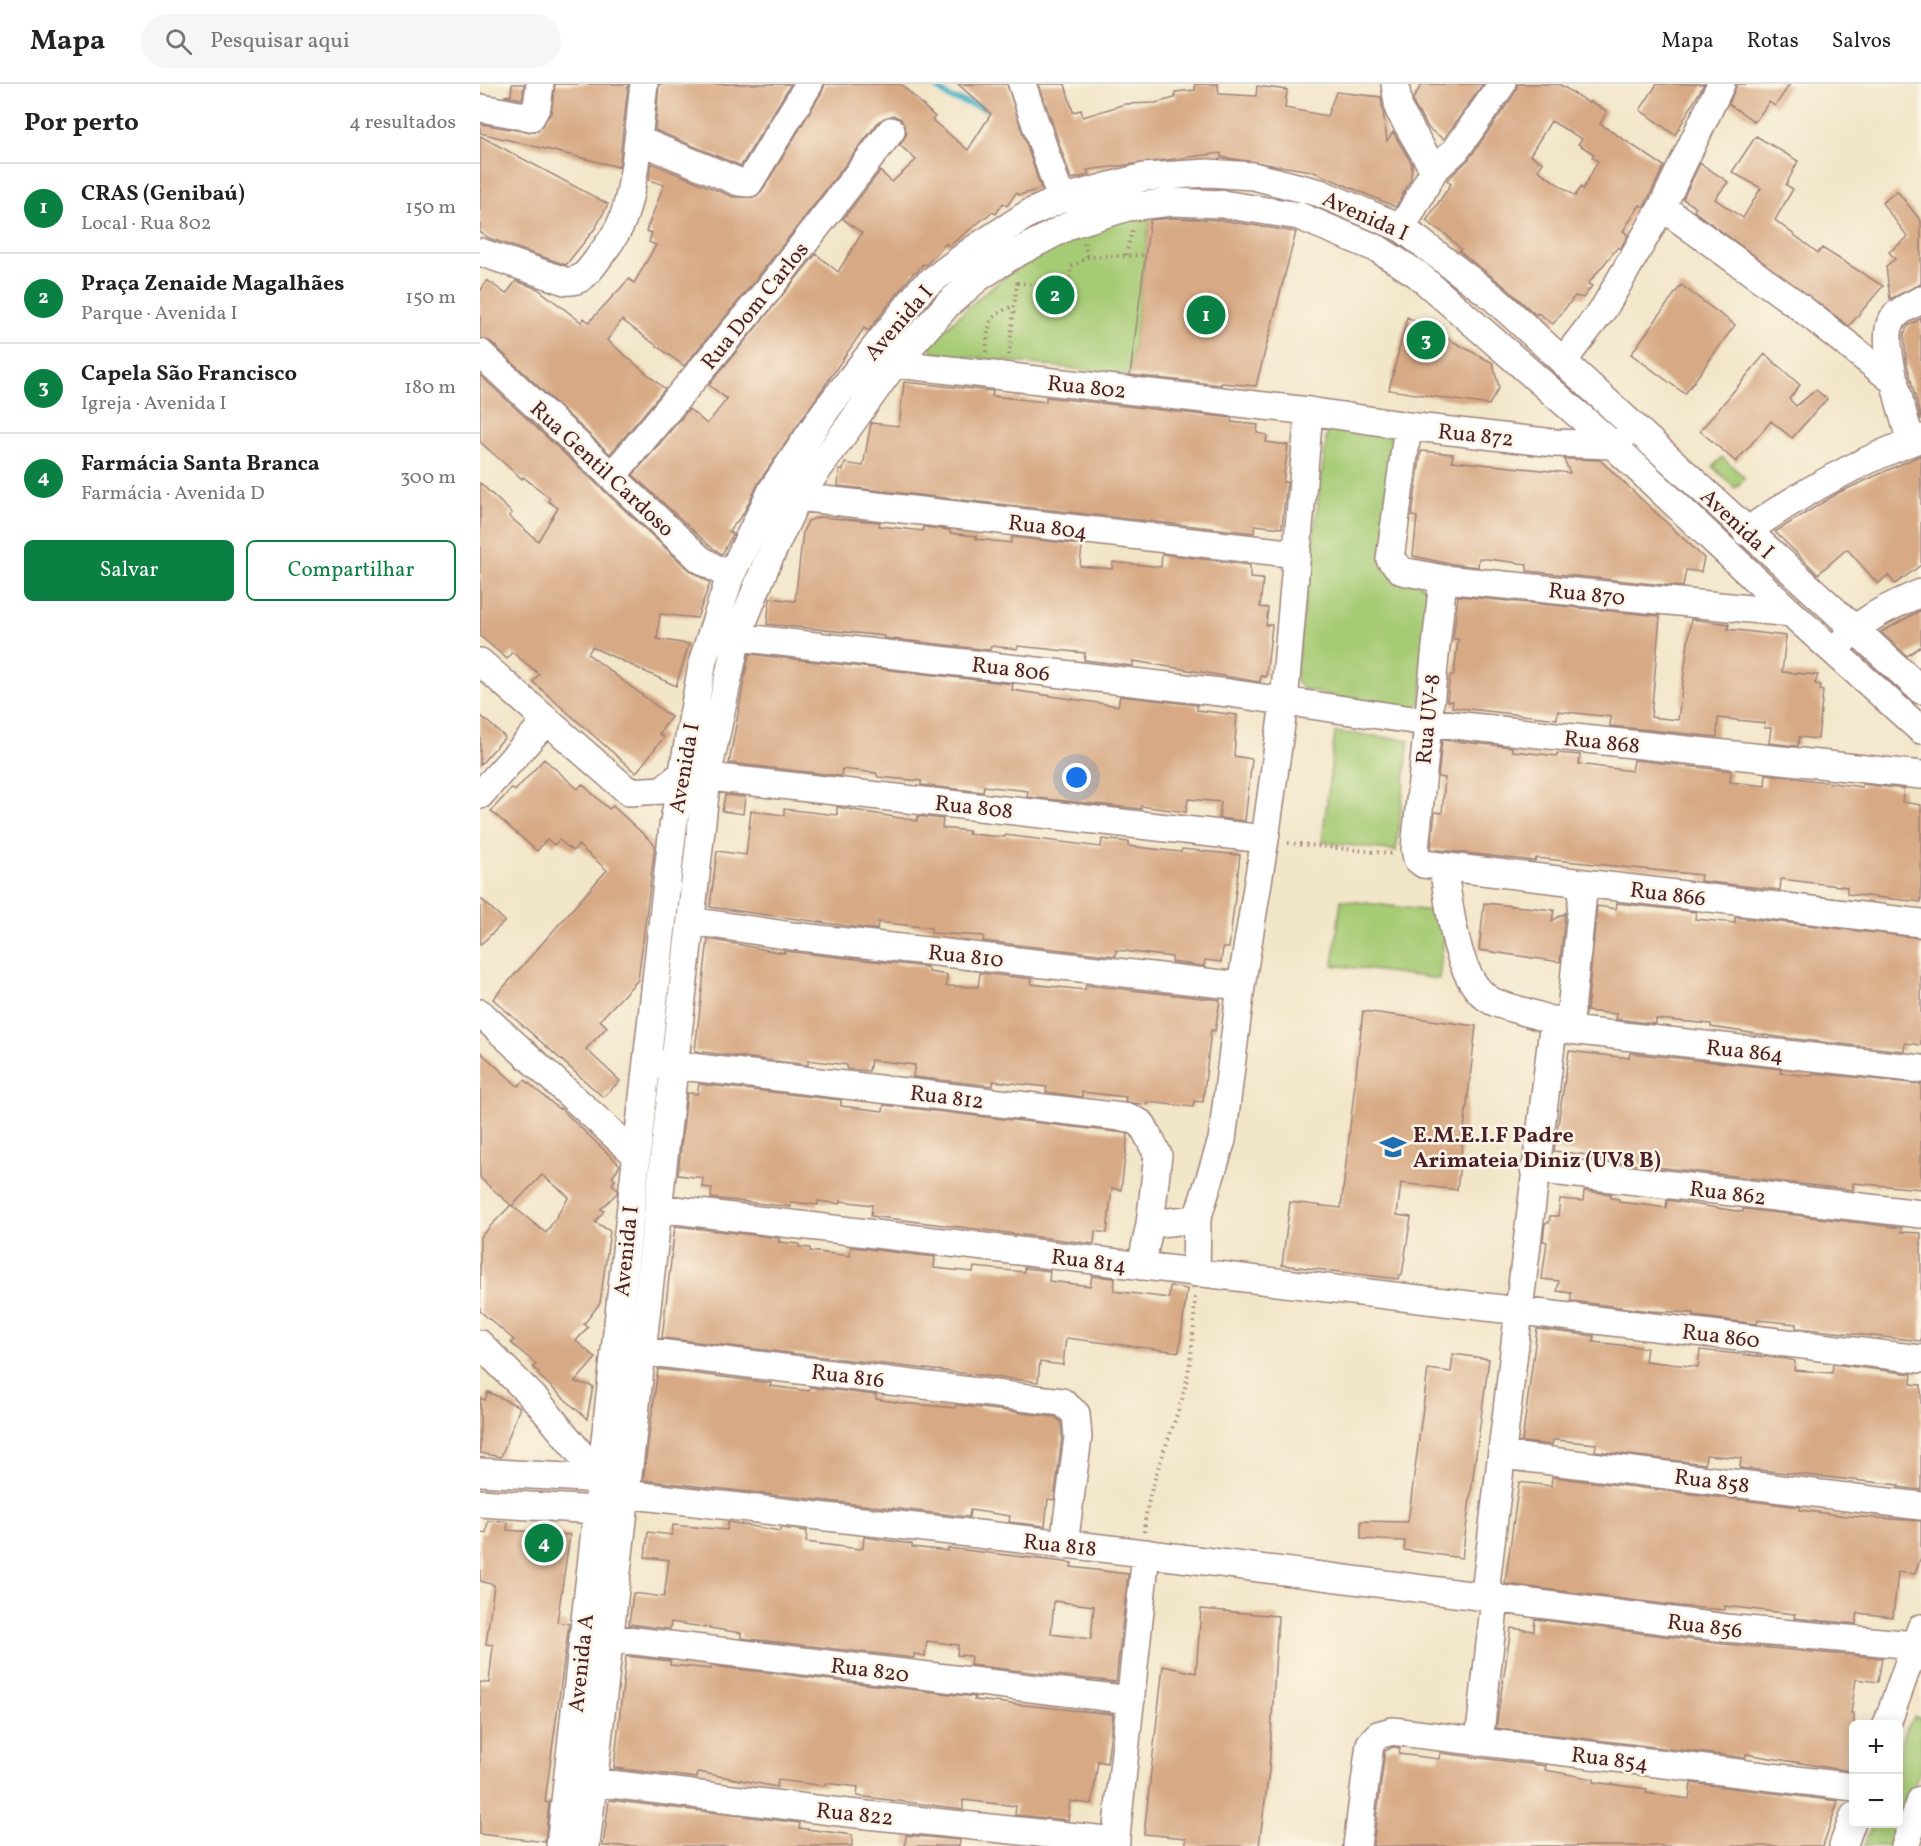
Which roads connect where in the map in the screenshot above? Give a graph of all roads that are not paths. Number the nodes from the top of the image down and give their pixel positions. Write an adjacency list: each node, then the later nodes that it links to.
1 (540, 84): 8 (street)
2 (644, 84): 10 (street)
3 (808, 84): 10 (street)
4 (1023, 84): 12 (street)
5 (1395, 84): 11 (street)
6 (1502, 84): 11 (street)
7 (1721, 84): 13 (street)
8 (481, 108)
9 (891, 131): 27 (street, Rua Dom Carlos)
10 (638, 140): 15 (street)
11 (1434, 170): 14 (street)
12 (1061, 199): 14 (street, Avenida I); 18 (street, Avenida I)
13 (1662, 207): 19 (street); 21 (street)
14 (1402, 228): 19 (street, Avenida I)
15 (480, 252)
16 (1921, 300): 21 (street)
17 (480, 353): 27 (street, Rua Gentil Cardoso)
18 (864, 360): 20 (street, Rua 802); 31 (street, Avenida I)
19 (1563, 361): 24 (street, Avenida I)
20 (894, 364): 22 (street, Rua 802); 26 (street, Avenida I); 28 (street, Avenida I)
21 (1894, 382): 25 (street)
22 (1309, 411): 23 (street, Rua 872); 30 (street)
23 (1408, 426): 26 (street, Rua 872); 32 (street, Rua 870)
24 (1642, 433): 26 (street, Rua 872); 29 (street, Avenida I)
25 (1916, 440): 29 (street)
26 (1613, 445): 34 (street, Avenida I)
27 (613, 475): 31 (street, Rua Gentil Cardoso)
28 (798, 497): 30 (street, Rua 804); 36 (street, Avenida I)
29 (1746, 532): 35 (street, Avenida I)
30 (1297, 554): 40 (street)
31 (730, 577): 45 (street, Avenida I)
32 (1443, 579): 34 (street, Rua 870); 42 (street, Rua UV-8)
33 (1921, 593): 35 (street)
34 (1791, 612): 37 (street, Avenida I)
35 (1854, 629): 37 (street); 39 (street, Avenida I)
36 (737, 637): 40 (street, Rua 806); 45 (street, Avenida I)
37 (1834, 651): 43 (street, Avenida I)
38 (480, 662): 41 (street)
39 (1921, 690)
40 (1284, 703): 42 (street, Rua 868); 49 (street)
41 (546, 721): 46 (street); 47 (street)
42 (1426, 722): 44 (street, Rua 868); 50 (street, Rua UV-8)
43 (1921, 730)
44 (1921, 775)
45 (694, 776): 46 (street); 48 (street, Avenida I); 49 (street, Rua 808); 53 (street, Avenida I)
46 (629, 792): 48 (street)
47 (480, 795)
48 (673, 828): 58 (street, Avenida I)
49 (1272, 841): 55 (street)
50 (1407, 857): 51 (street, Rua 866)
51 (1443, 867): 52 (street, Rua 866); 57 (street, Rua 864)
52 (1584, 883): 54 (street, Rua 866); 57 (street)
53 (691, 921): 55 (street, Rua 810); 59 (street, Avenida I)
54 (1921, 923)
55 (1241, 986): 65 (street)
56 (480, 1013): 61 (street)
57 (1561, 1025): 60 (street, Rua 864); 62 (street)
58 (646, 1062): 59 (street, Rua 812); 61 (street, Avenida I)
59 (674, 1065): 63 (street, Avenida I); 66 (street, Rua 812)
60 (1921, 1069)
61 (635, 1154): 75 (street, Avenida I)
62 (1534, 1169): 64 (street, Rua 862); 69 (street)
63 (658, 1208): 67 (street, Rua 814); 71 (street, Avenida I)
64 (1921, 1214)
65 (1197, 1219): 66 (street); 68 (street)
66 (1150, 1224): 67 (street, Rua 812)
67 (1141, 1266): 68 (street, Rua 814)
68 (1196, 1274): 69 (street, Rua 814)
69 (1520, 1311): 72 (street, Rua 860); 73 (street)
70 (480, 1344): 75 (street)
71 (642, 1351): 76 (street, Avenida I); 80 (street, Rua 816)
72 (1921, 1359)
73 (1502, 1455): 78 (street, Rua 858); 82 (street)
74 (480, 1472): 75 (street)
75 (601, 1479): 76 (street); 79 (street, Avenida A)
76 (624, 1494): 79 (street); 80 (street, Rua 818); 84 (street, Avenida A)
77 (480, 1503): 79 (street)
78 (1921, 1506)
79 (597, 1510): 89 (street, Avenida A)
80 (1064, 1545): 81 (street, Rua 818)
81 (1146, 1553): 82 (street, Rua 818); 86 (street)
82 (1495, 1599): 83 (street, Rua 856); 88 (street)
83 (1918, 1636): 85 (street)
84 (610, 1638): 86 (street, Rua 820); 90 (street, Avenida A)
85 (1912, 1684): 87 (street)
86 (1131, 1700): 94 (street)
87 (1890, 1720)
88 (1479, 1742): 91 (street, Rua 854); 97 (street, Rua 854)
89 (570, 1755): 90 (street, Rua 822); 95 (street, Avenida A)
90 (595, 1770): 94 (street, Rua 822); 96 (street, Avenida A)
91 (1849, 1786)
92 (1921, 1800): 99 (street)
93 (1850, 1828): 98 (street)
94 (1116, 1843)
95 (560, 1846)
96 (586, 1846)
97 (1357, 1846)
98 (1843, 1846)
99 (1905, 1846)

